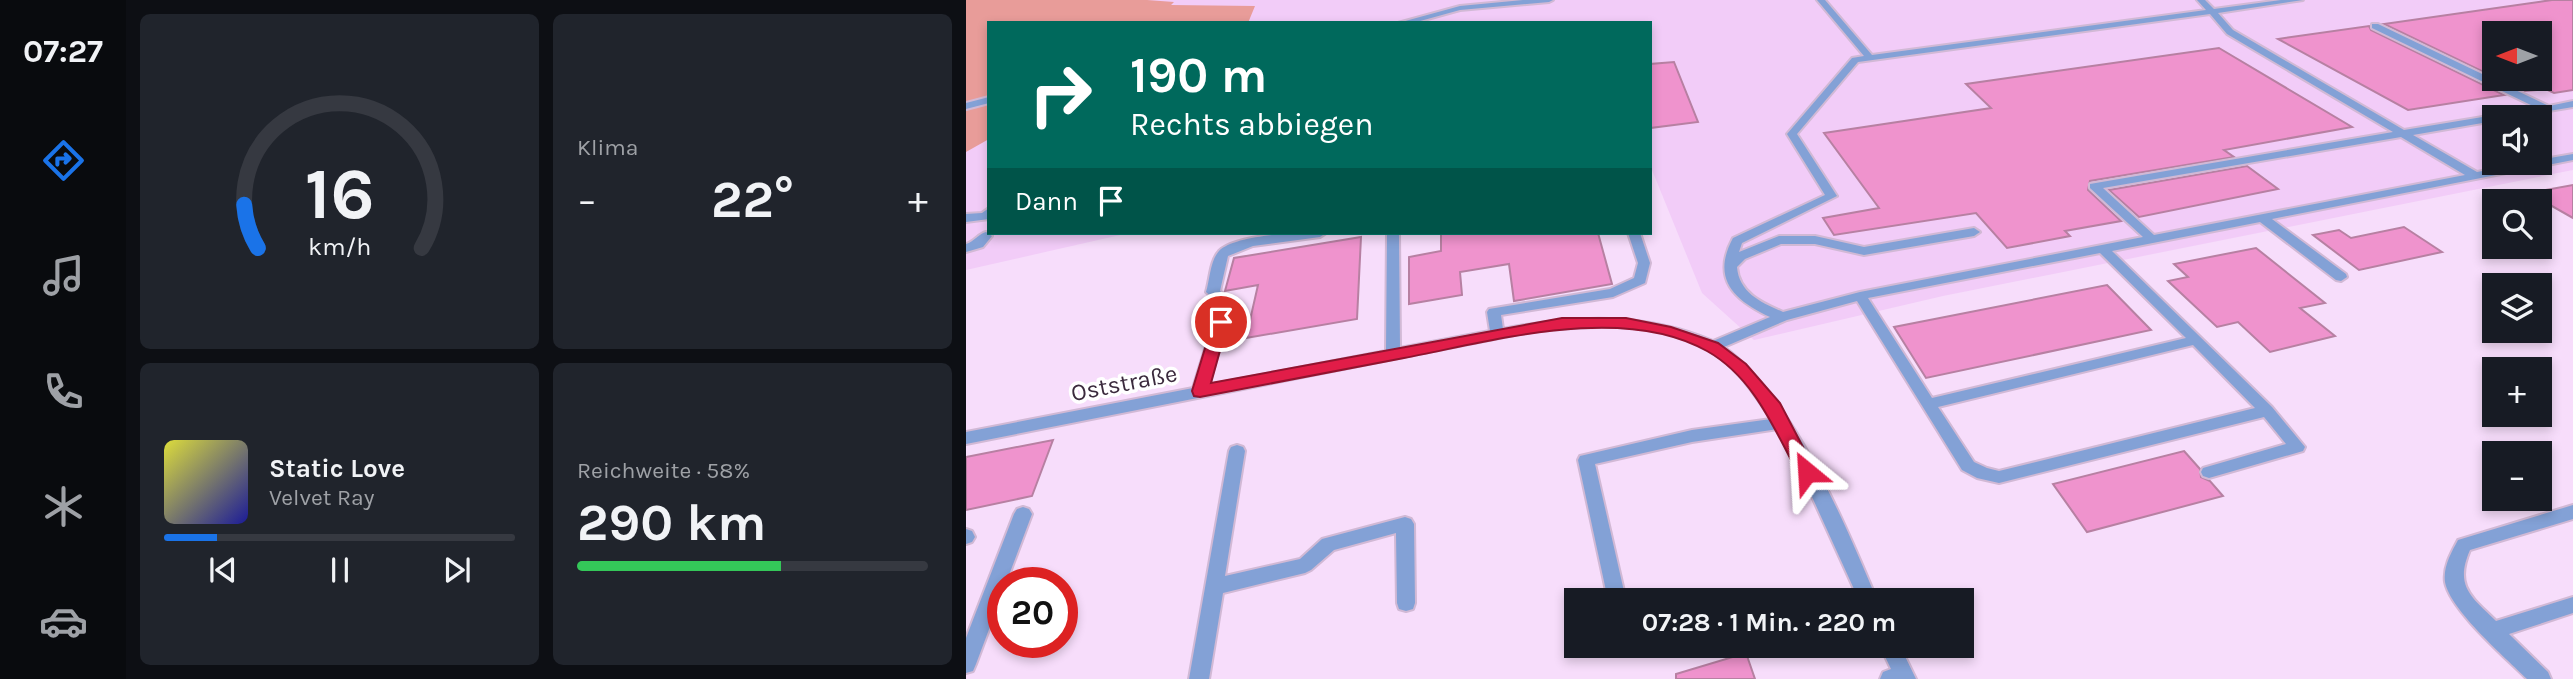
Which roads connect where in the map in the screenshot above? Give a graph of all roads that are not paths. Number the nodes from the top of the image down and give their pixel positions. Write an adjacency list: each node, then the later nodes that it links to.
1 (1549, 0): 6 (lane)
2 (1821, 0): 8 (lane)
3 (2201, 0): 5 (lane)
4 (2299, 0): 5 (lane)
5 (2211, 12): 8 (lane); 15 (lane)
6 (1410, 21)
7 (2375, 26): 11 (lane)
8 (1869, 57): 29 (lane)
9 (987, 101): 12 (lane)
10 (2573, 104): 13 (lane)
11 (2540, 105)
12 (966, 106)
13 (2552, 108)
14 (2482, 120): 15 (lane)
15 (2402, 133): 17 (lane); 26 (lane)
16 (2573, 157): 17 (lane)
17 (2475, 176): 20 (lane)
18 (987, 214): 19 (lane)
19 (966, 218)
20 (2263, 218): 26 (lane); 30 (lane)
21 (1974, 232): 29 (lane)
22 (1306, 235): 37 (lane)
23 (1393, 235): 36 (lane)
24 (1635, 235): 33 (lane)
25 (986, 236): 27 (lane)
26 (2153, 240): 28 (lane)
27 (966, 248)
28 (2104, 250): 31 (lane); 34 (lane)
29 (1729, 268): 32 (lane)
30 (2341, 277)
31 (1860, 296): 32 (lane); 38 (lane)
32 (1782, 317): 35 (lane)
33 (1497, 335): 35 (lane, Oststraße); 36 (lane, Oststraße)
34 (2196, 340): 38 (lane); 39 (lane)
35 (1712, 346): 40 (lane, Oststraße)
36 (1393, 354): 37 (lane, Oststraße)
37 (1200, 391): 41 (lane, Oststraße)
38 (1928, 404): 39 (lane)
39 (2267, 411): 43 (lane)
40 (1782, 423): 47 (lane); 48 (lane, Oststraße)
41 (966, 438)
42 (1237, 451): 46 (lane)
43 (2209, 472)
44 (2573, 512): 51 (lane)
45 (1023, 514): 53 (lane)
46 (1214, 587): 49 (lane); 55 (lane)
47 (1614, 588)
48 (1862, 588)
49 (1406, 603)
50 (2573, 606): 51 (lane)
51 (2493, 631): 56 (lane)
52 (1894, 658): 54 (lane)
53 (966, 664)
54 (1900, 677)
55 (1199, 679)
56 (2541, 679)

